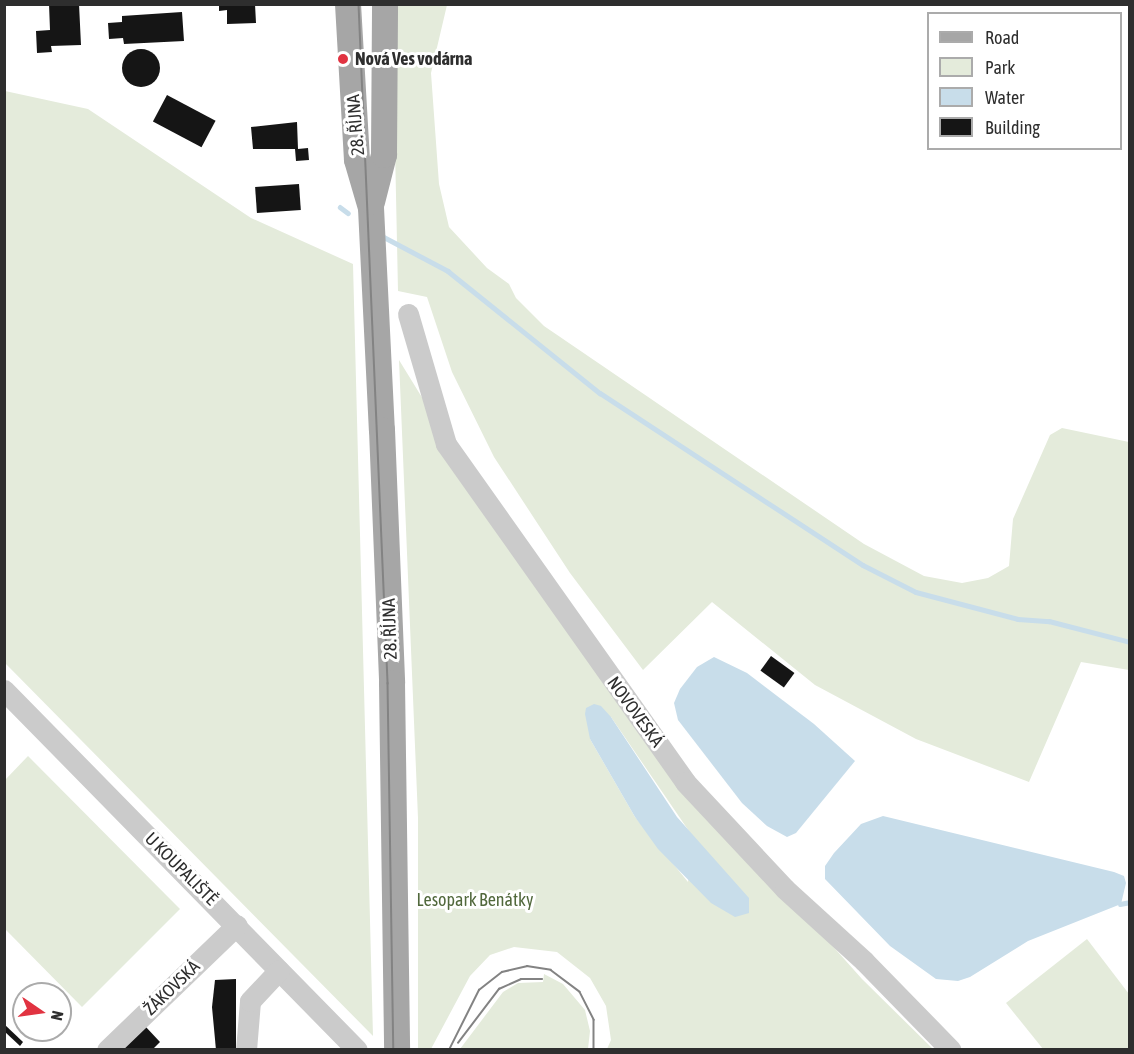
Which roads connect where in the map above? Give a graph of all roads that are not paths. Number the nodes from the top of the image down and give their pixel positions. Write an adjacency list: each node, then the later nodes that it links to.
1 (348, 4): 3 (main road, 28. ŘÍJNA)
2 (385, 4): 3 (main road, 28. ŘÍJNA)
3 (371, 208): 11 (main road, 28. ŘÍJNA)
4 (408, 314): 12 (street, NOVOVESKÁ)
5 (4, 690): 6 (street, U KOUPALIŠTĚ)
6 (237, 926): 7 (street, U KOUPALIŠTĚ); 9 (street, ŽÁKOVSKÁ)
7 (279, 969): 8 (street, U KOUPALIŠTĚ); 10 (street)
8 (342, 1044)
9 (107, 1050)
10 (246, 1050)
11 (397, 1050)
12 (951, 1050)

